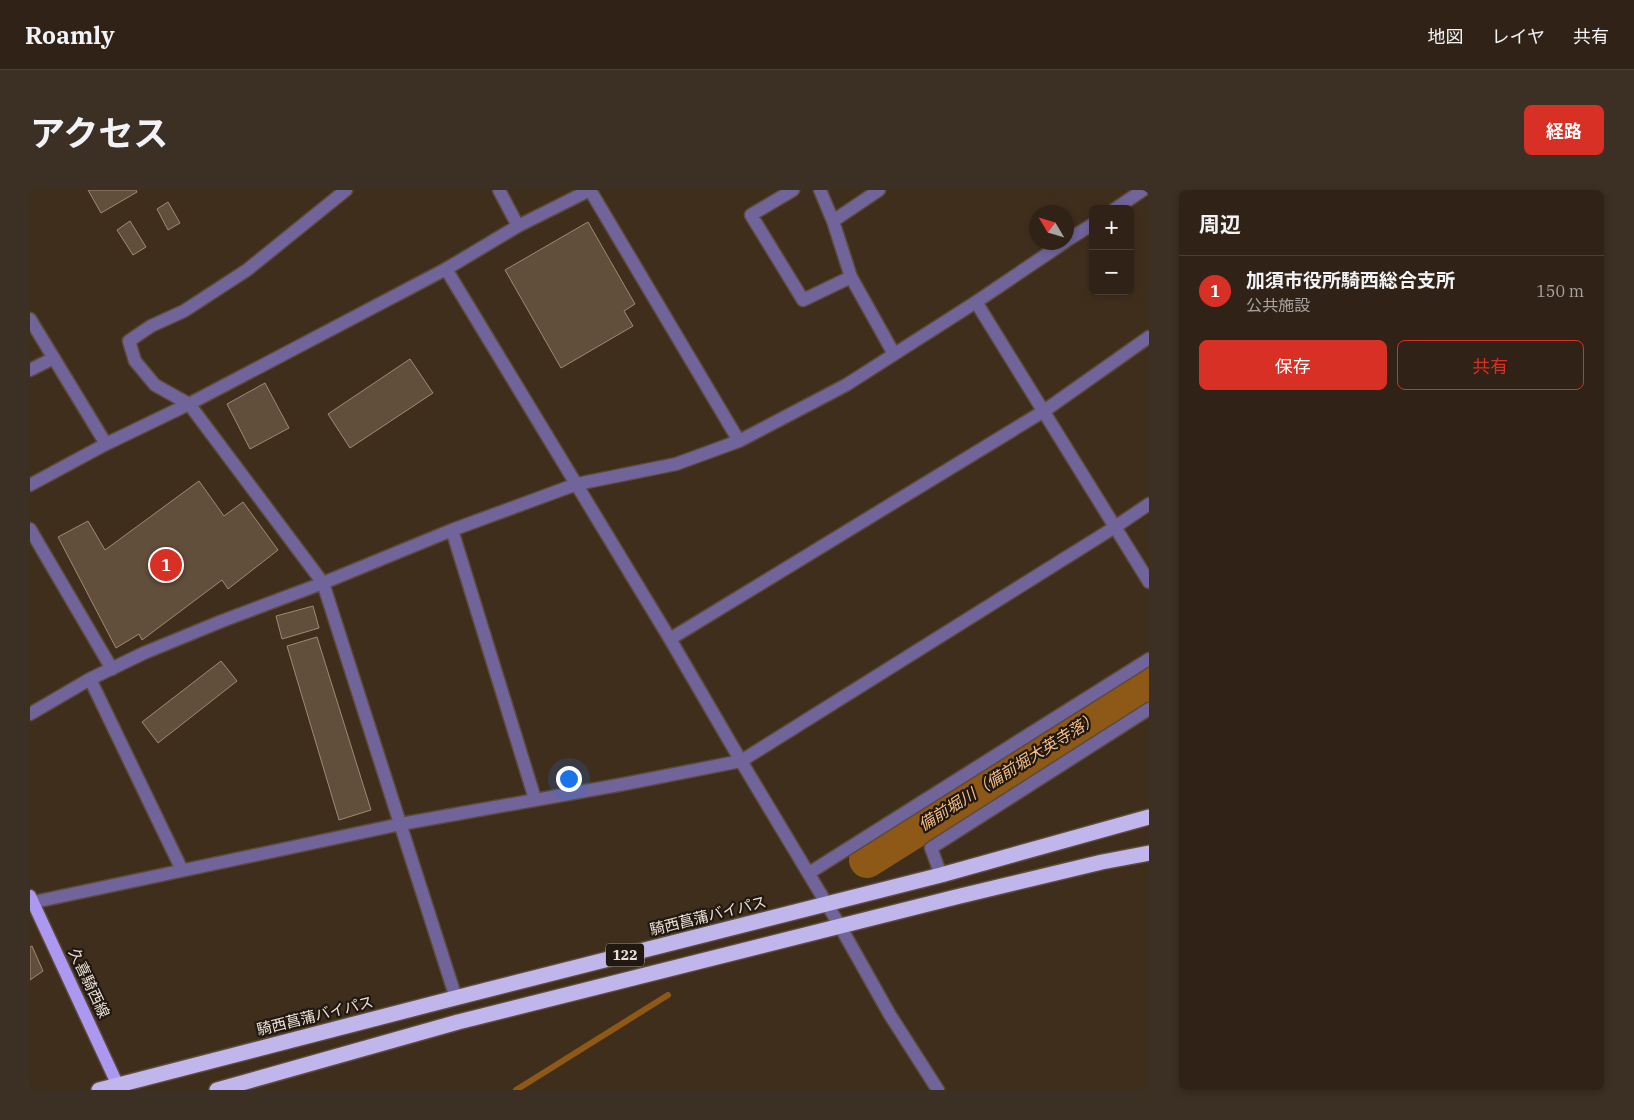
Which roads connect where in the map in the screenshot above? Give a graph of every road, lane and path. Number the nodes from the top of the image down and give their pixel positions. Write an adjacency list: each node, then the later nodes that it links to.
1 (346, 190): 22 (street)
2 (499, 190): 10 (street)
3 (590, 190): 10 (street); 24 (street)
4 (793, 190): 15 (street)
5 (820, 190): 9 (street)
6 (879, 190): 9 (street)
7 (1143, 190): 8 (street)
8 (1121, 205)
9 (833, 221): 15 (street)
10 (518, 226): 14 (street)
11 (1089, 227): 12 (street)
12 (1074, 237)
13 (1054, 250): 16 (street)
14 (446, 269): 22 (street); 26 (street)
15 (851, 277): 19 (street)
16 (976, 302): 19 (street); 23 (street)
17 (30, 319): 20 (street)
18 (1149, 337): 23 (street)
19 (894, 354): 24 (street)
20 (54, 358): 21 (street); 25 (street)
21 (30, 370)
22 (189, 404): 25 (street); 33 (street)
23 (1044, 410): 29 (street); 34 (street)
24 (739, 441): 26 (street)
25 (106, 444): 27 (street)
26 (577, 484): 31 (street); 34 (street)
27 (30, 485)
28 (1149, 504): 29 (street)
29 (1115, 527): 32 (street); 40 (street)
30 (30, 529): 36 (street)
31 (452, 530): 33 (street); 41 (street)
32 (1149, 582)
33 (323, 583): 36 (street); 43 (street)
34 (670, 639): 40 (street)
35 (1149, 659): 46 (street)
36 (112, 669): 37 (street)
37 (90, 679): 39 (street); 45 (street)
38 (1149, 709): 47 (street)
39 (30, 714)
40 (741, 761): 41 (street); 46 (street)
41 (535, 799): 43 (street)
42 (1149, 817): 47 (highway, 騎西菖蒲バイパス / 122)
43 (401, 824): 45 (street); 51 (street)
44 (1149, 854): 50 (highway, 122)
45 (182, 870): 48 (street)
46 (809, 873): 49 (street)
47 (941, 875): 49 (highway, 騎西菖蒲バイパス / 122)
48 (31, 900): 52 (main road, 久喜騎西線)
49 (827, 904): 50 (street); 51 (highway, 騎西菖蒲バイパス / 122)
50 (840, 926): 54 (highway, 122); 55 (street)
51 (456, 998): 52 (highway, 騎西菖蒲バイパス / 122)
52 (119, 1088): 53 (highway, 騎西菖蒲バイパス / 122)
53 (99, 1090)
54 (218, 1090)
55 (938, 1090)

